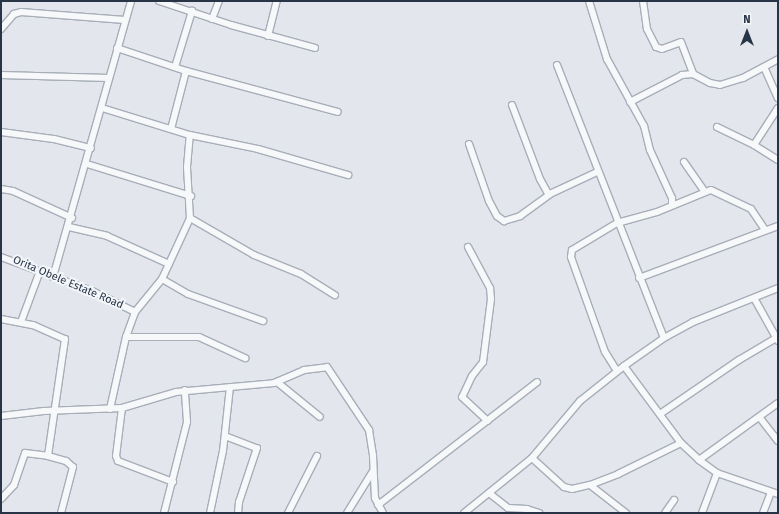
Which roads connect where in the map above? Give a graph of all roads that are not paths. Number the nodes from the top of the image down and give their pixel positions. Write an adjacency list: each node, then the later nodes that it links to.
1 (131, 1): 9 (street)
2 (159, 1): 7 (street)
3 (219, 1): 8 (street)
4 (277, 1): 11 (street)
5 (589, 1): 23 (street)
6 (643, 1): 19 (street)
7 (192, 11): 8 (street); 16 (street)
8 (212, 19): 11 (street)
9 (125, 20): 10 (street); 12 (street)
10 (1, 29)
11 (268, 36): 13 (street)
12 (118, 48): 16 (street); 21 (street)
13 (315, 48)
14 (778, 59): 17 (street)
15 (557, 66): 38 (street)
16 (175, 67): 18 (street)
17 (764, 68): 19 (street); 22 (street)
18 (186, 70): 27 (street); 29 (street)
19 (694, 74): 23 (street)
20 (1, 75): 21 (street)
21 (109, 78): 25 (street)
22 (778, 98)
23 (630, 102): 44 (street)
24 (512, 105): 42 (street)
25 (102, 108): 29 (street); 34 (street)
26 (778, 108): 33 (street)
27 (338, 112)
28 (717, 127): 33 (street)
29 (171, 129): 31 (street)
30 (1, 132): 34 (street)
31 (190, 135): 39 (street); 43 (street)
32 (469, 144): 42 (street)
33 (754, 145): 35 (street)
34 (91, 148): 37 (street)
35 (778, 160)
36 (684, 162): 41 (street)
37 (87, 164): 43 (street); 45 (street)
38 (597, 172): 42 (street); 47 (street)
39 (348, 175)
40 (1, 189): 45 (street)
41 (704, 191): 44 (street); 50 (street)
42 (549, 195)
43 (191, 196): 46 (street)
44 (672, 204): 47 (street)
45 (72, 218): 49 (street)
46 (190, 218): 53 (street); 59 (street)
47 (617, 223): 56 (street); 70 (street)
48 (778, 226): 50 (street)
49 (69, 227): 53 (street); 55 (street)
50 (765, 230): 56 (street)
51 (468, 247): 83 (street)
52 (1, 257): 54 (street, Orita Obele Estate Road)
53 (169, 264): 57 (street)
54 (40, 271): 55 (street, Orita Obele Estate Road); 64 (street)
55 (53, 276): 61 (street, Orita Obele Estate Road)
56 (639, 278): 66 (street)
57 (162, 279): 61 (street); 63 (street)
58 (778, 288): 60 (street)
59 (335, 295)
60 (754, 298): 66 (street); 67 (street)
61 (134, 312): 65 (street)
62 (1, 319): 64 (street)
63 (263, 321)
64 (21, 322): 78 (street)
65 (126, 337): 68 (street); 77 (street)
66 (664, 338): 69 (street)
67 (777, 340): 79 (street)
68 (245, 358)
69 (624, 366): 70 (street); 79 (street)
70 (617, 371): 89 (street)
71 (277, 382): 73 (street); 81 (street); 91 (street)
72 (538, 382): 83 (street)
73 (230, 387): 74 (street); 84 (street)
74 (185, 390): 76 (street); 93 (street)
75 (778, 403): 82 (street)
76 (122, 408): 77 (street); 93 (street)
77 (110, 409): 78 (street)
78 (56, 410): 80 (street); 87 (street)
79 (660, 414): 86 (street)
80 (1, 416)
81 (320, 417)
82 (760, 418): 85 (street); 90 (street)
83 (488, 421): 100 (street)
84 (225, 436): 104 (street); 105 (street)
85 (778, 441)
86 (681, 443): 90 (street); 94 (street)
87 (48, 456): 98 (street); 102 (street)
88 (316, 456): 101 (street)
89 (532, 458): 94 (street); 96 (street)
90 (699, 460): 92 (street)
91 (373, 471): 100 (street); 106 (street)
92 (717, 473): 95 (street); 112 (street)
93 (173, 482): 103 (street)
94 (590, 485): 110 (street)
95 (771, 492): 97 (street); 113 (street)
96 (488, 493): 108 (street); 109 (street)
97 (778, 494)
98 (1, 499)
99 (674, 500): 111 (street)
100 (378, 505): 107 (street)
101 (290, 512)
102 (61, 513)
103 (164, 513)
104 (210, 513)
105 (238, 513)
106 (346, 513)
107 (383, 513)
108 (464, 513)
109 (539, 513)
110 (626, 513)
111 (665, 513)
112 (702, 513)
113 (763, 513)

